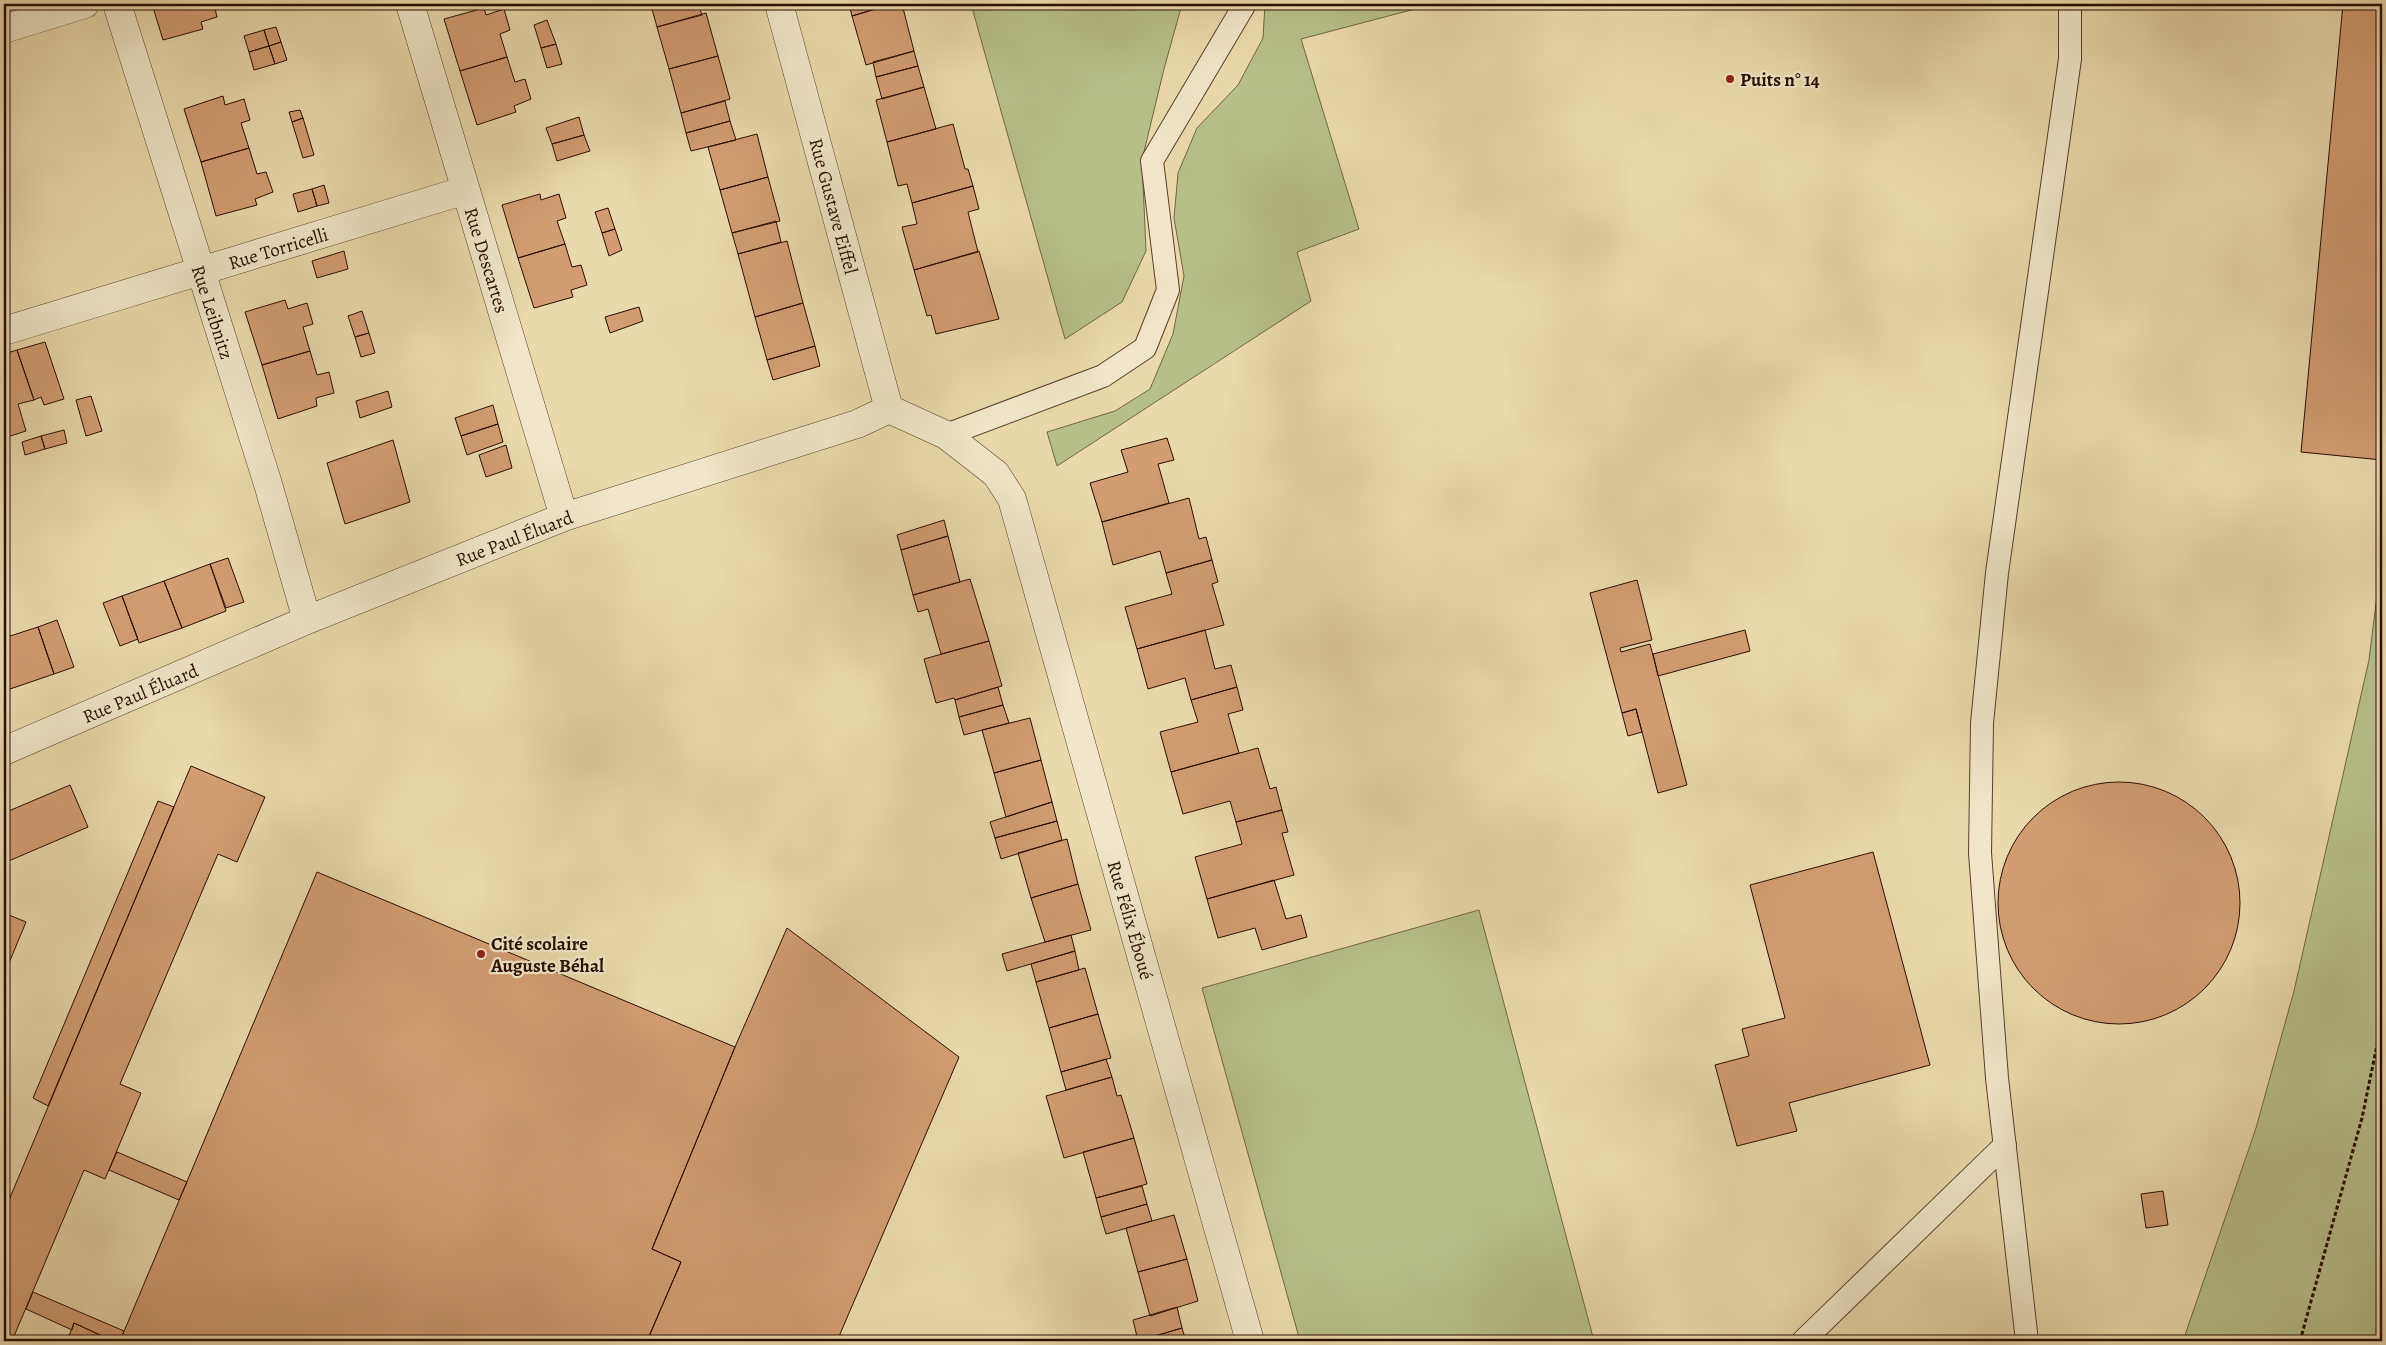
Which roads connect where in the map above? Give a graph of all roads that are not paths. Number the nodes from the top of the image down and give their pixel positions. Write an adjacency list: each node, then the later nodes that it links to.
1 (85, 4): 7 (street)
2 (117, 4): 9 (street, Rue Leibnitz)
3 (410, 4): 8 (street, Rue Descartes)
4 (778, 4): 11 (street, Rue Gustave Eiffel)
5 (1245, 4): 12 (lane)
6 (2070, 4): 16 (lane)
7 (4, 29)
8 (466, 190): 9 (street, Rue Torricelli); 13 (street, Rue Descartes)
9 (200, 272): 10 (street, Rue Torricelli); 14 (street, Rue Leibnitz)
10 (4, 331)
11 (890, 409): 12 (street); 13 (street, Rue Paul Éluard)
12 (946, 434): 17 (street, Rue Félix Éboué)
13 (564, 517): 14 (street, Rue Paul Éluard)
14 (307, 620): 15 (street, Rue Paul Éluard)
15 (4, 752)
16 (2005, 1145): 18 (lane); 19 (lane)
17 (1250, 1341)
18 (1803, 1341)
19 (2027, 1341)

